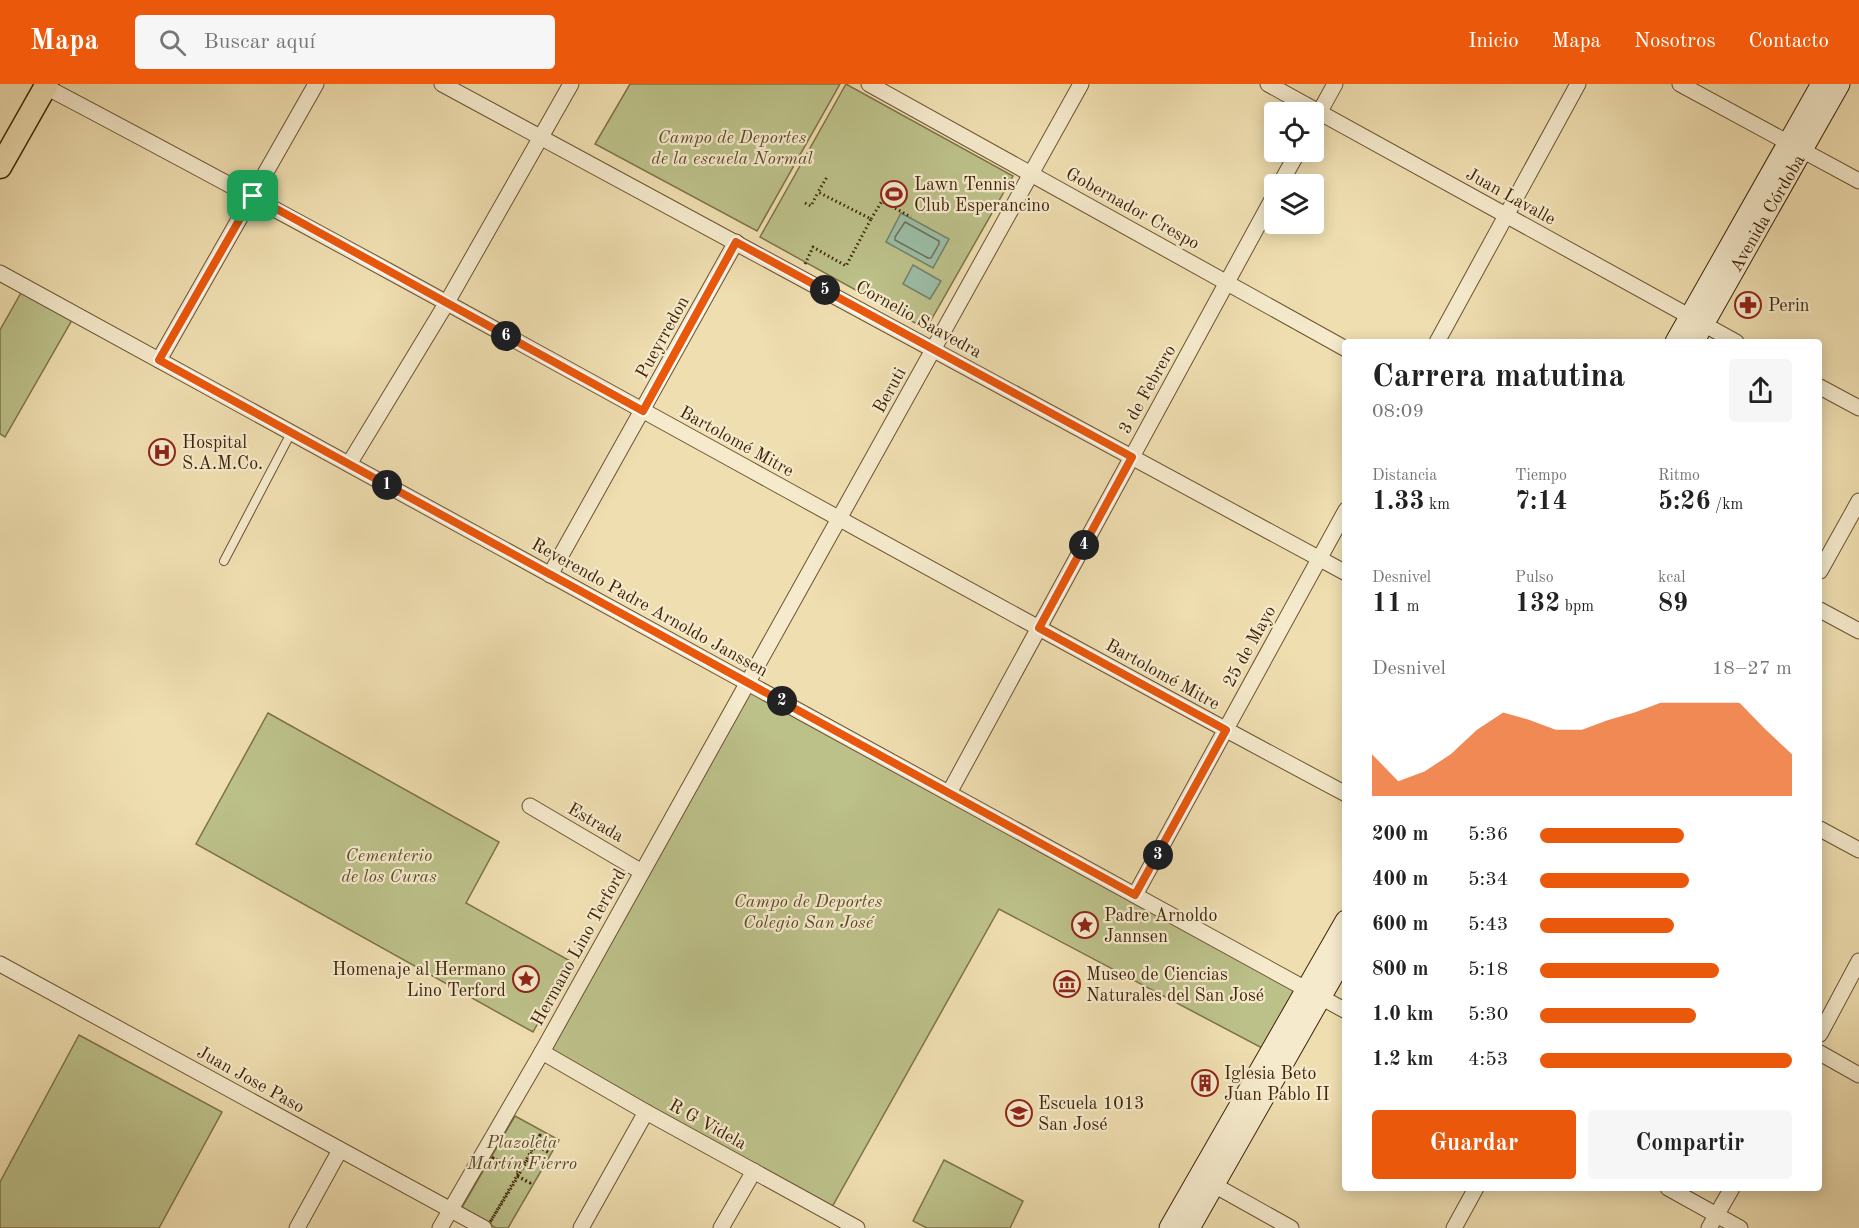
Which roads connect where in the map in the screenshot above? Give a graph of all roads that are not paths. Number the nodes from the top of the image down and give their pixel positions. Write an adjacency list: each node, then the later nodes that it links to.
1 (316, 84): 21 (street)
2 (442, 84): 16 (street, Cornelio Saavedra)
3 (571, 84): 16 (street)
4 (869, 84): 19 (street, Gobernador Crespo)
5 (1081, 84): 19 (street, Beruti)
6 (1268, 84): 13 (street, Juan Lavalle)
7 (1335, 84): 14 (street)
8 (1578, 84): 23 (street)
9 (1680, 84): 17 (street)
10 (1822, 84): 17 (main road, Avenida Córdoba)
11 (1839, 84): 17 (main road, Avenida Córdoba)
12 (47, 85): 18 (main road); 21 (street, Bartolomé Mitre)
13 (1295, 102)
14 (1324, 104)
15 (1324, 121): 23 (street, Juan Lavalle)
16 (541, 139): 24 (street, Cornelio Saavedra); 27 (street)
17 (1796, 146): 20 (street); 28 (main road, Avenida Córdoba)
18 (0, 167)
19 (1031, 174): 26 (street, Gobernador Crespo); 33 (street, Beruti)
20 (1859, 182)
21 (253, 196): 27 (street, Bartolomé Mitre); 34 (street)
22 (1264, 214): 26 (street, 3 de Febrero)
23 (1506, 215): 28 (street, Juan Lavalle); 29 (street)
24 (736, 242): 33 (street, Cornelio Saavedra); 37 (street, Pueyrredon)
25 (0, 273): 34 (street, Reverendo Padre Arnoldo Janssen)
26 (1227, 283): 32 (street, Gobernador Crespo); 39 (street, 3 de Febrero)
27 (446, 304): 37 (street, Bartolomé Mitre); 40 (street)
28 (1696, 328): 30 (main road, Avenida Córdoba); 31 (street, Juan Lavalle)
29 (1439, 339)
30 (1680, 339)
31 (1727, 339)
32 (1342, 347)
33 (934, 350): 39 (street, Cornelio Saavedra); 43 (street, Beruti)
34 (159, 360): 38 (street, Reverendo Padre Arnoldo Janssen)
35 (1822, 388): 36 (street)
36 (1859, 408)
37 (643, 411): 43 (street, Bartolomé Mitre); 48 (street, Pueyrredon)
38 (291, 433): 40 (street, Reverendo Padre Arnoldo Janssen); 45 (lane)
39 (1132, 457): 44 (street, Cornelio Saavedra); 50 (street, 3 de Febrero)
40 (349, 464): 48 (street, Reverendo Padre Arnoldo Janssen)
41 (1859, 501): 46 (street)
42 (1342, 517): 44 (street, 25 de Mayo)
43 (839, 520): 50 (street, Bartolomé Mitre); 52 (street, Beruti)
44 (1319, 559): 47 (street, Cornelio Saavedra); 53 (street, 25 de Mayo)
45 (224, 561)
46 (1822, 568)
47 (1342, 571)
48 (550, 575): 52 (street, Reverendo Padre Arnoldo Janssen)
49 (1822, 611): 51 (street)
50 (1039, 628): 53 (street, Bartolomé Mitre); 55 (street, 3 de Febrero)
51 (1859, 631)
52 (747, 682): 55 (street, Reverendo Padre Arnoldo Janssen); 59 (street, Hermano Lino Terford)
53 (1226, 730): 54 (street, Bartolomé Mitre); 60 (street, 25 de Mayo)
54 (1342, 792)
55 (949, 793): 60 (street, Reverendo Padre Arnoldo Janssen)
56 (530, 806): 59 (street, Estrada)
57 (1822, 830): 58 (street)
58 (1859, 850)
59 (642, 872): 68 (street, Hermano Lino Terford)
60 (1135, 895): 65 (street, Reverendo Padre Arnoldo Janssen)
61 (1342, 930): 65 (main road)
62 (1342, 957): 65 (main road)
63 (1859, 961): 67 (street)
64 (0, 964): 72 (street, Juan Jose Paso)
65 (1314, 993): 66 (street, Reverendo Padre Arnoldo Janssen); 74 (main road); 87 (main road)
66 (1342, 1009)
67 (1822, 1030)
68 (542, 1052): 71 (street, R G Videla); 78 (street, Hermano Lino Terford)
69 (1822, 1054): 70 (street)
70 (1859, 1075)
71 (646, 1112): 73 (street, R G Videla); 84 (street)
72 (340, 1150): 78 (street, Juan Jose Paso); 82 (street)
73 (754, 1171): 80 (street, R G Videla); 85 (street)
74 (1214, 1185): 88 (main road); 89 (street)
75 (1474, 1191): 90 (street)
76 (1672, 1191): 79 (street)
77 (1730, 1191): 79 (street)
78 (451, 1210): 81 (street, Juan Jose Paso); 83 (street, Hermano Lino Terford)
79 (1713, 1222): 91 (street)
80 (839, 1224): 86 (street, R G Videla)
81 (487, 1226)
82 (297, 1228)
83 (440, 1228)
84 (581, 1228)
85 (722, 1228)
86 (857, 1228)
87 (1170, 1228)
88 (1189, 1228)
89 (1291, 1228)
90 (1454, 1228)
91 (1740, 1228)

